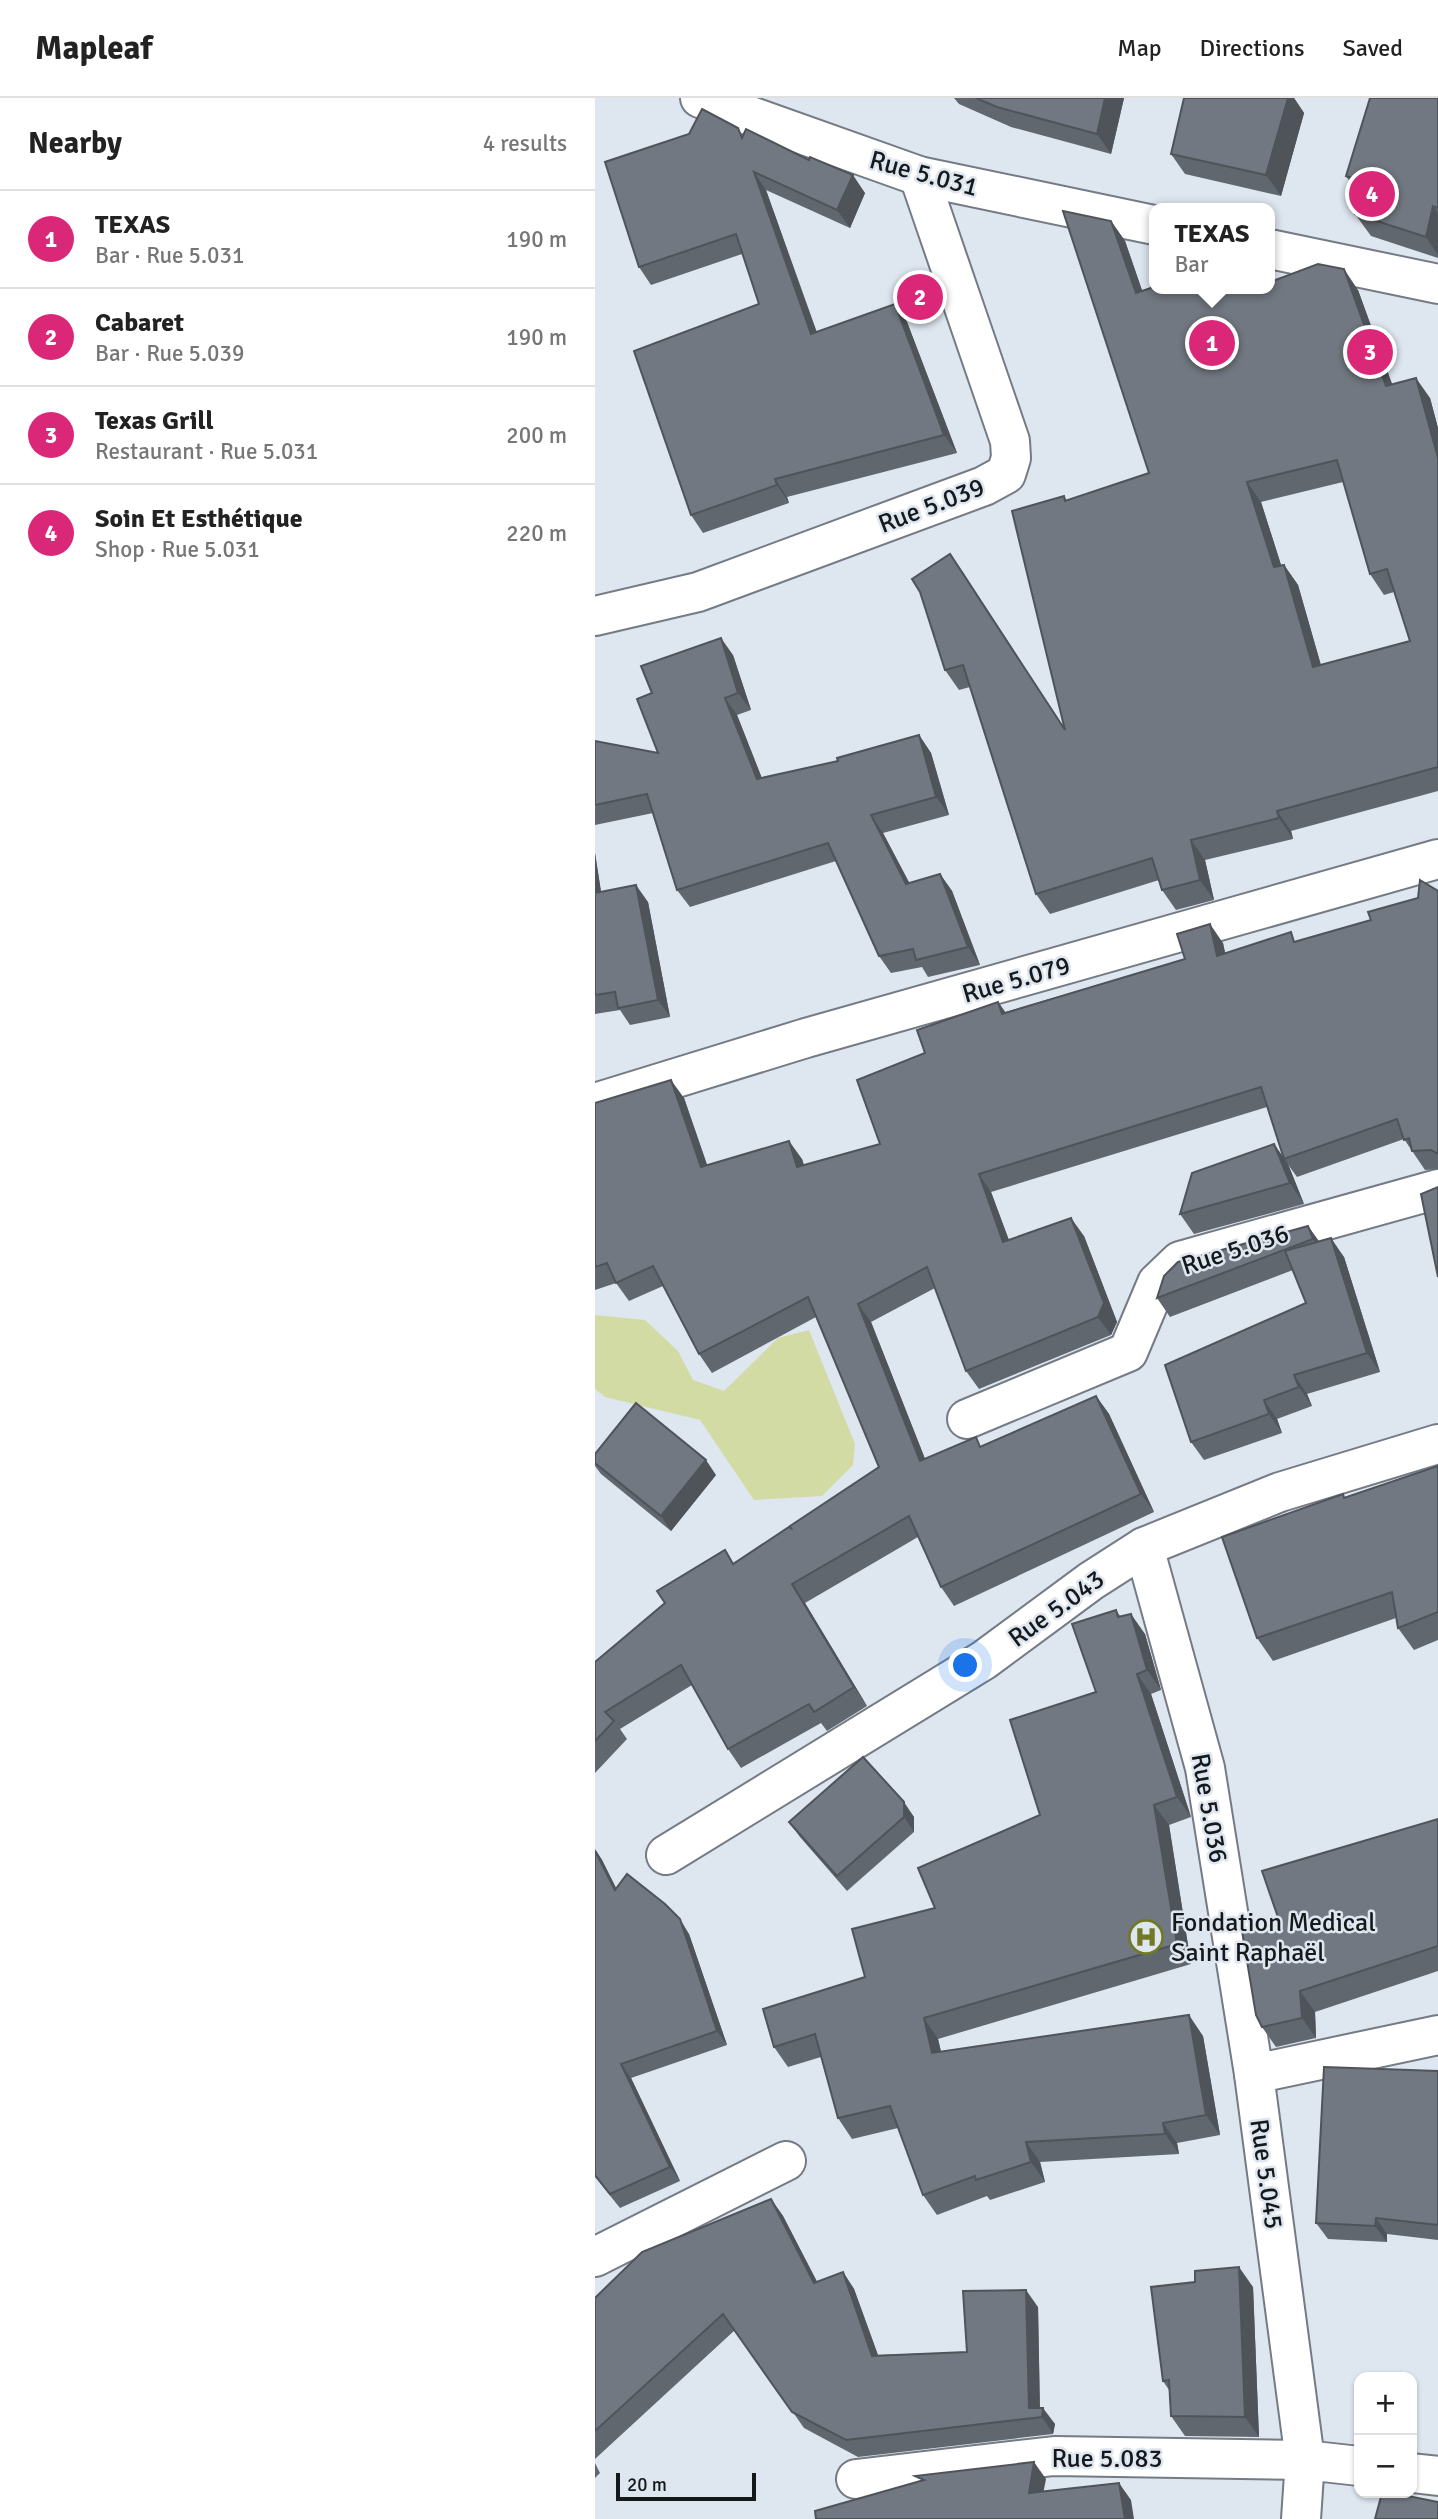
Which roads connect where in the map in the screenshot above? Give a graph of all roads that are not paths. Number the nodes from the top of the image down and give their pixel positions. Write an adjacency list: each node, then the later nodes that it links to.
1 (700, 98): 2 (street, Rue 5.031)
2 (919, 176): 3 (street, Rue 5.031); 6 (street, Rue 5.039)
3 (1149, 224)
4 (1275, 250): 5 (street)
5 (1438, 284)
6 (595, 615)
7 (1438, 859): 8 (street, Rue 5.079)
8 (595, 1103)
9 (1438, 1189): 10 (street, Rue 5.036)
10 (967, 1419)
11 (1438, 1444): 12 (street, Rue 5.043)
12 (1144, 1547): 13 (street, Rue 5.043); 15 (street, Rue 5.036)
13 (666, 1855)
14 (1438, 2035): 15 (street)
15 (1254, 2074): 18 (street, Rue 5.045)
16 (786, 2161): 17 (street)
17 (595, 2256)
18 (1305, 2460): 19 (street, Rue 5.083); 22 (street, Rue 5.083); 23 (street, Rue 5.045)
19 (1354, 2465)
20 (1417, 2474): 21 (street)
21 (1438, 2476)
22 (856, 2479)
23 (1301, 2519)

